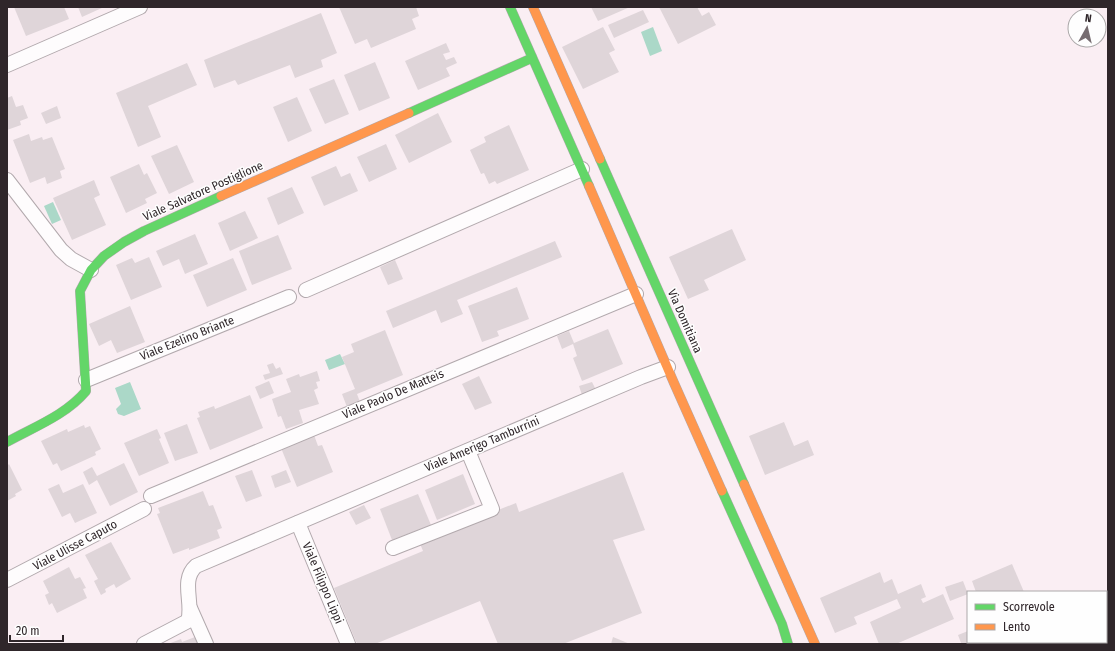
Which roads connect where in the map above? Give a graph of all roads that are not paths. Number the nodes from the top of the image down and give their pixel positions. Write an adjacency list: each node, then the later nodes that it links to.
1 (140, 7): 5 (street)
2 (510, 7): 4 (main road)
3 (533, 7): 26 (main road, Via Domitiana)
4 (532, 58): 6 (main road); 8 (main road, Viale Salvatore Postiglione)
5 (7, 65)
6 (582, 169): 9 (street); 10 (main road)
7 (7, 180): 8 (street)
8 (91, 270): 13 (main road, Viale Salvatore Postiglione)
9 (306, 290)
10 (636, 294): 12 (main road); 16 (street, Viale Paolo De Matteis)
11 (289, 297): 13 (street, Viale Ezelino Briante)
12 (668, 367): 15 (street, Viale Amerigo Tamburrini); 25 (main road)
13 (86, 380): 14 (main road, Viale Salvatore Postiglione)
14 (7, 442)
15 (468, 451): 18 (street, Viale Amerigo Tamburrini); 19 (street)
16 (151, 496)
17 (144, 509): 20 (street, Viale Ulisse Caputo)
18 (298, 523): 21 (street, Viale Amerigo Tamburrini); 24 (street, Viale Filippo Lippi)
19 (393, 548)
20 (7, 580)
21 (189, 606): 22 (street); 23 (street)
22 (144, 644)
23 (206, 644)
24 (348, 644)
25 (788, 644)
26 (815, 644)

